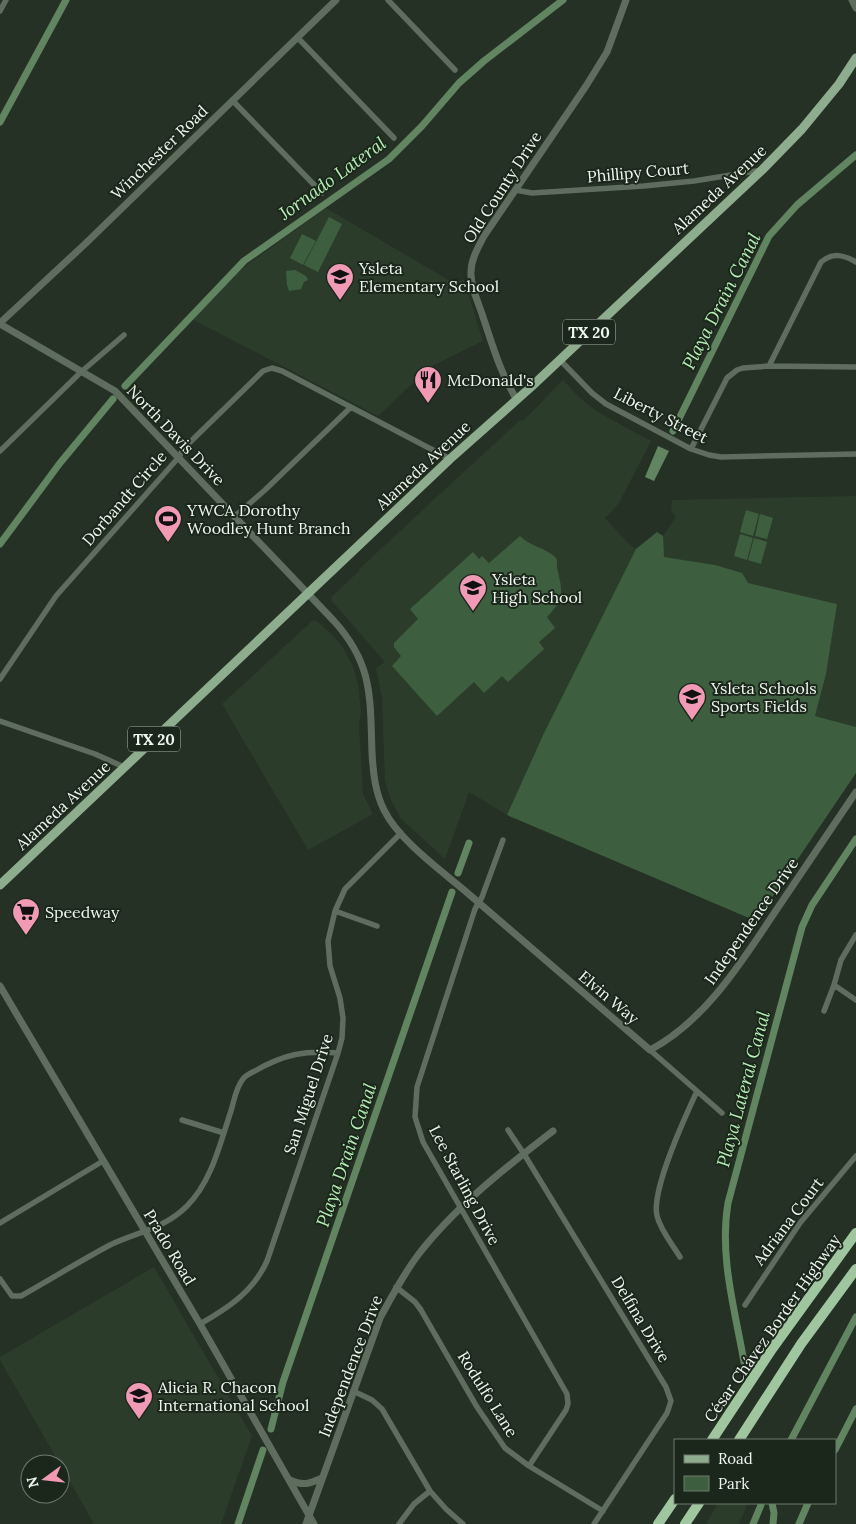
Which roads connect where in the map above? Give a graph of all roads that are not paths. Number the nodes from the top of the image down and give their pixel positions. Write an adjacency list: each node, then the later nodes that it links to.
1 (6, 0): 7 (street)
2 (336, 0): 8 (street, Winchester Road)
3 (388, 0): 10 (street)
4 (626, 0): 14 (street, Old County Drive)
5 (852, 0): 6 (street)
6 (856, 8)
7 (0, 11)
8 (298, 38): 11 (street, Winchester Road); 12 (street)
9 (856, 58): 13 (main road, Alameda Avenue / TX 20)
10 (455, 70)
11 (232, 100): 15 (street); 17 (street, Winchester Road)
12 (394, 138)
13 (762, 170): 14 (street, Phillipy Court); 19 (main road, Alameda Avenue / TX 20)
14 (515, 190): 23 (street, Old County Drive)
15 (322, 193)
16 (856, 262): 20 (street)
17 (0, 323): 22 (street, North Davis Drive)
18 (124, 335): 22 (street)
19 (560, 360): 23 (main road, Alameda Avenue / TX 20); 25 (street, Liberty Street)
20 (769, 366): 21 (street); 25 (street)
21 (856, 367)
22 (81, 372): 26 (street); 28 (street, North Davis Drive)
23 (517, 400): 29 (main road, Alameda Avenue / TX 20)
24 (350, 408): 28 (street, Dorbandt Circle); 29 (street, Dorbandt Circle); 30 (street)
25 (691, 448): 27 (street, Liberty Street)
26 (0, 450)
27 (856, 454)
28 (178, 457): 30 (street, North Davis Drive); 32 (street, Dorbandt Circle)
29 (450, 459): 31 (main road, Alameda Avenue / TX 20)
30 (235, 516): 31 (street, North Davis Drive)
31 (309, 594): 34 (main road, Alameda Avenue / TX 20); 36 (street, North Davis Drive)
32 (0, 679)
33 (0, 721): 34 (street)
34 (124, 767): 38 (main road, Alameda Avenue / TX 20)
35 (856, 792): 47 (street, Independence Drive)
36 (401, 833): 39 (street, Elvin Way); 40 (street, San Miguel Drive)
37 (503, 840): 39 (street, Lee Starling Drive)
38 (0, 884)
39 (479, 903): 47 (street, Elvin Way); 58 (street, Lee Starling Drive)
40 (335, 911): 41 (street); 48 (street, San Miguel Drive)
41 (377, 926)
42 (856, 935): 43 (street)
43 (834, 985): 45 (street); 46 (street)
44 (0, 986): 57 (street, Prado Road)
45 (856, 1000)
46 (824, 1011)
47 (650, 1050): 49 (street, Elvin Way)
48 (338, 1053): 54 (street); 67 (street, San Miguel Drive)
49 (697, 1091): 50 (street, Elvin Way); 62 (street)
50 (722, 1113)
51 (182, 1120): 54 (street)
52 (508, 1130): 55 (street, Delfina Drive)
53 (552, 1131): 55 (street, Independence Drive)
54 (224, 1133): 60 (street)
55 (524, 1154): 58 (street, Independence Drive); 77 (street, Delfina Drive)
56 (856, 1156): 66 (street, Adriana Court)
57 (103, 1161): 59 (street); 60 (street, Prado Road)
58 (460, 1209): 65 (street, Independence Drive); 71 (street, Lee Starling Drive)
59 (0, 1222)
60 (146, 1232): 64 (street); 67 (street, Prado Road)
61 (856, 1232): 69 (highway, César Chávez Border Highway)
62 (680, 1257)
63 (856, 1269): 70 (highway, César Chávez Border Highway)
64 (0, 1279)
65 (396, 1287): 68 (street, Independence Drive); 71 (street, Rodulfo Lane)
66 (745, 1305)
67 (200, 1324): 73 (street, Prado Road)
68 (353, 1391): 72 (street, Independence Drive); 74 (street)
69 (713, 1439)
70 (740, 1439)
71 (529, 1466): 77 (street, Rodulfo Lane)
72 (322, 1478): 73 (street); 78 (street, Independence Drive)
73 (289, 1480): 78 (street, Prado Road)
74 (430, 1491): 81 (street); 82 (street)
75 (674, 1500): 84 (highway)
76 (698, 1504): 85 (highway)
77 (603, 1512): 83 (street, Delfina Drive)
78 (308, 1515): 79 (street, Independence Drive); 80 (street, Prado Road)
79 (306, 1524)
80 (314, 1524)
81 (399, 1524)
82 (463, 1524)
83 (594, 1524)
84 (658, 1524)
85 (685, 1524)

